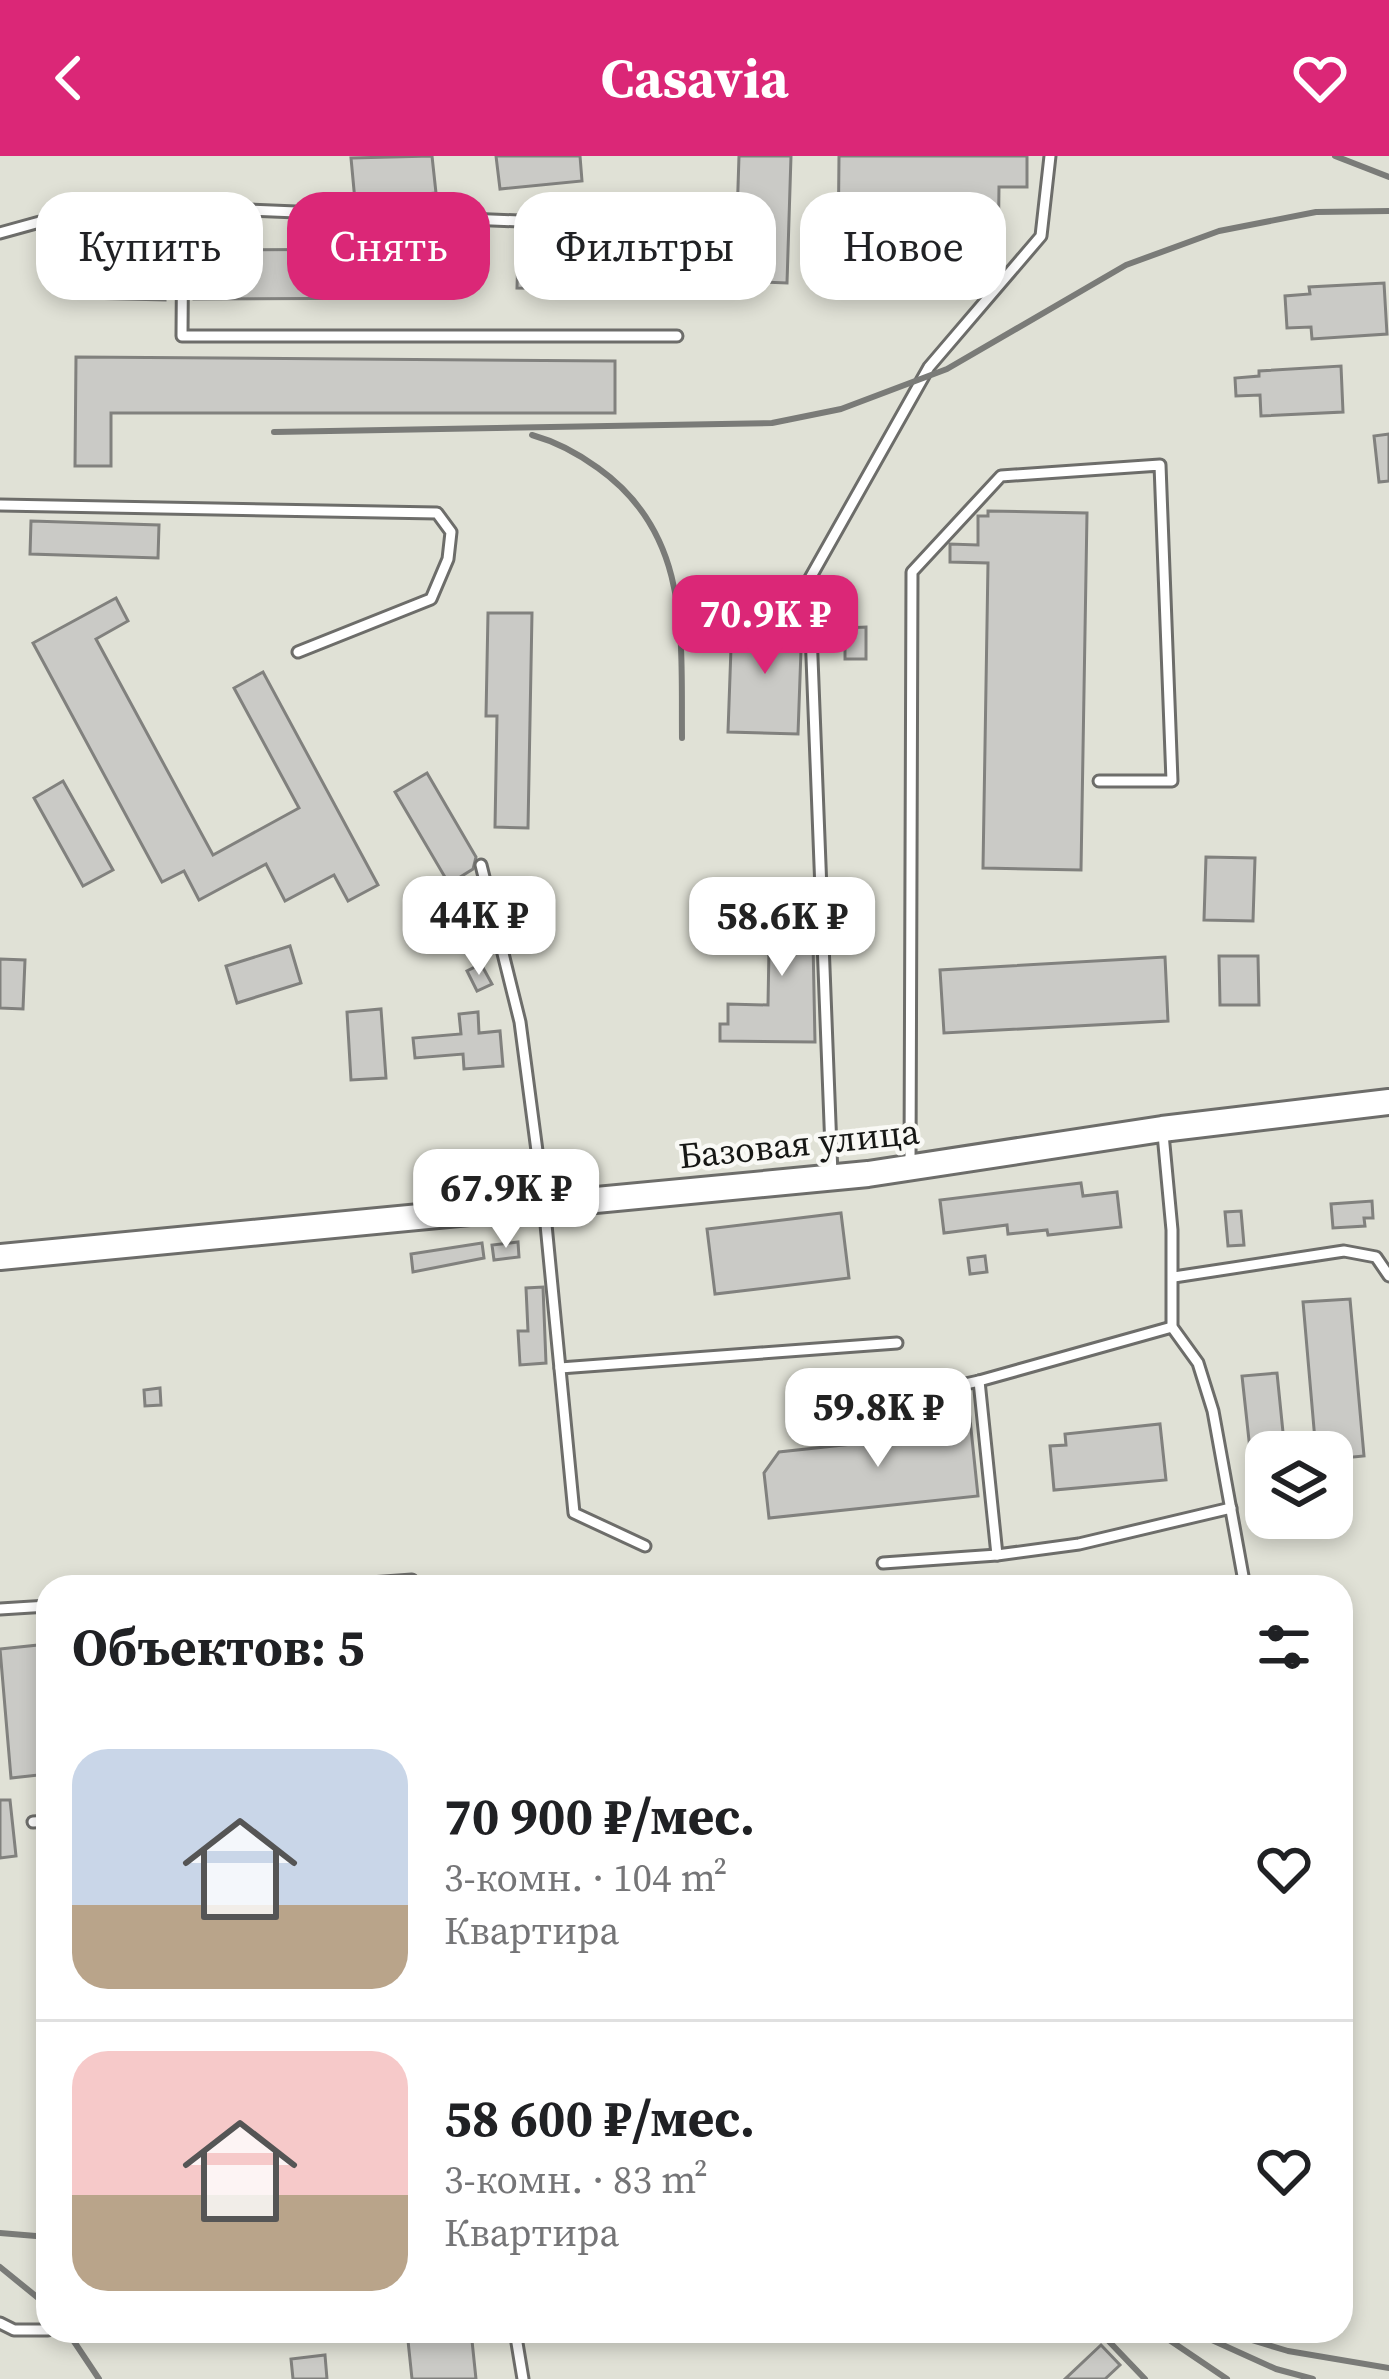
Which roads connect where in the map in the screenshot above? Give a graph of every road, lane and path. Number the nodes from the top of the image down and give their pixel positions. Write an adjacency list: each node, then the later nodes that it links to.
1 (1049, 156): 15 (lane)
2 (263, 211): 3 (lane)
3 (514, 221)
4 (36, 223): 5 (lane)
5 (0, 233)
6 (182, 300): 7 (lane)
7 (677, 336)
8 (0, 505): 9 (lane)
9 (298, 652)
10 (1099, 782): 14 (lane)
11 (481, 865): 16 (lane)
12 (1389, 1102): 13 (street, Базовая улица)
13 (1162, 1129): 14 (street, Базовая улица); 19 (lane)
14 (910, 1170): 15 (street, Базовая улица)
15 (832, 1178): 16 (street, Базовая улица)
16 (544, 1204): 17 (street, Базовая улица); 22 (lane)
17 (0, 1257)
18 (1389, 1276): 19 (lane)
19 (1174, 1277): 20 (lane)
20 (1172, 1328): 23 (lane); 25 (lane)
21 (896, 1342): 22 (lane)
22 (560, 1368): 26 (lane)
23 (979, 1381): 24 (lane); 27 (lane)
24 (819, 1416)
25 (1231, 1508): 27 (lane); 29 (lane)
26 (645, 1546)
27 (997, 1555): 28 (lane)
28 (883, 1563)
29 (1243, 1575)
30 (36, 1607): 31 (lane)
31 (0, 1610)
32 (33, 1822): 33 (lane)
33 (36, 1822)
34 (0, 2323): 35 (lane)
35 (36, 2330)
36 (517, 2343): 37 (lane)
37 (523, 2379)

